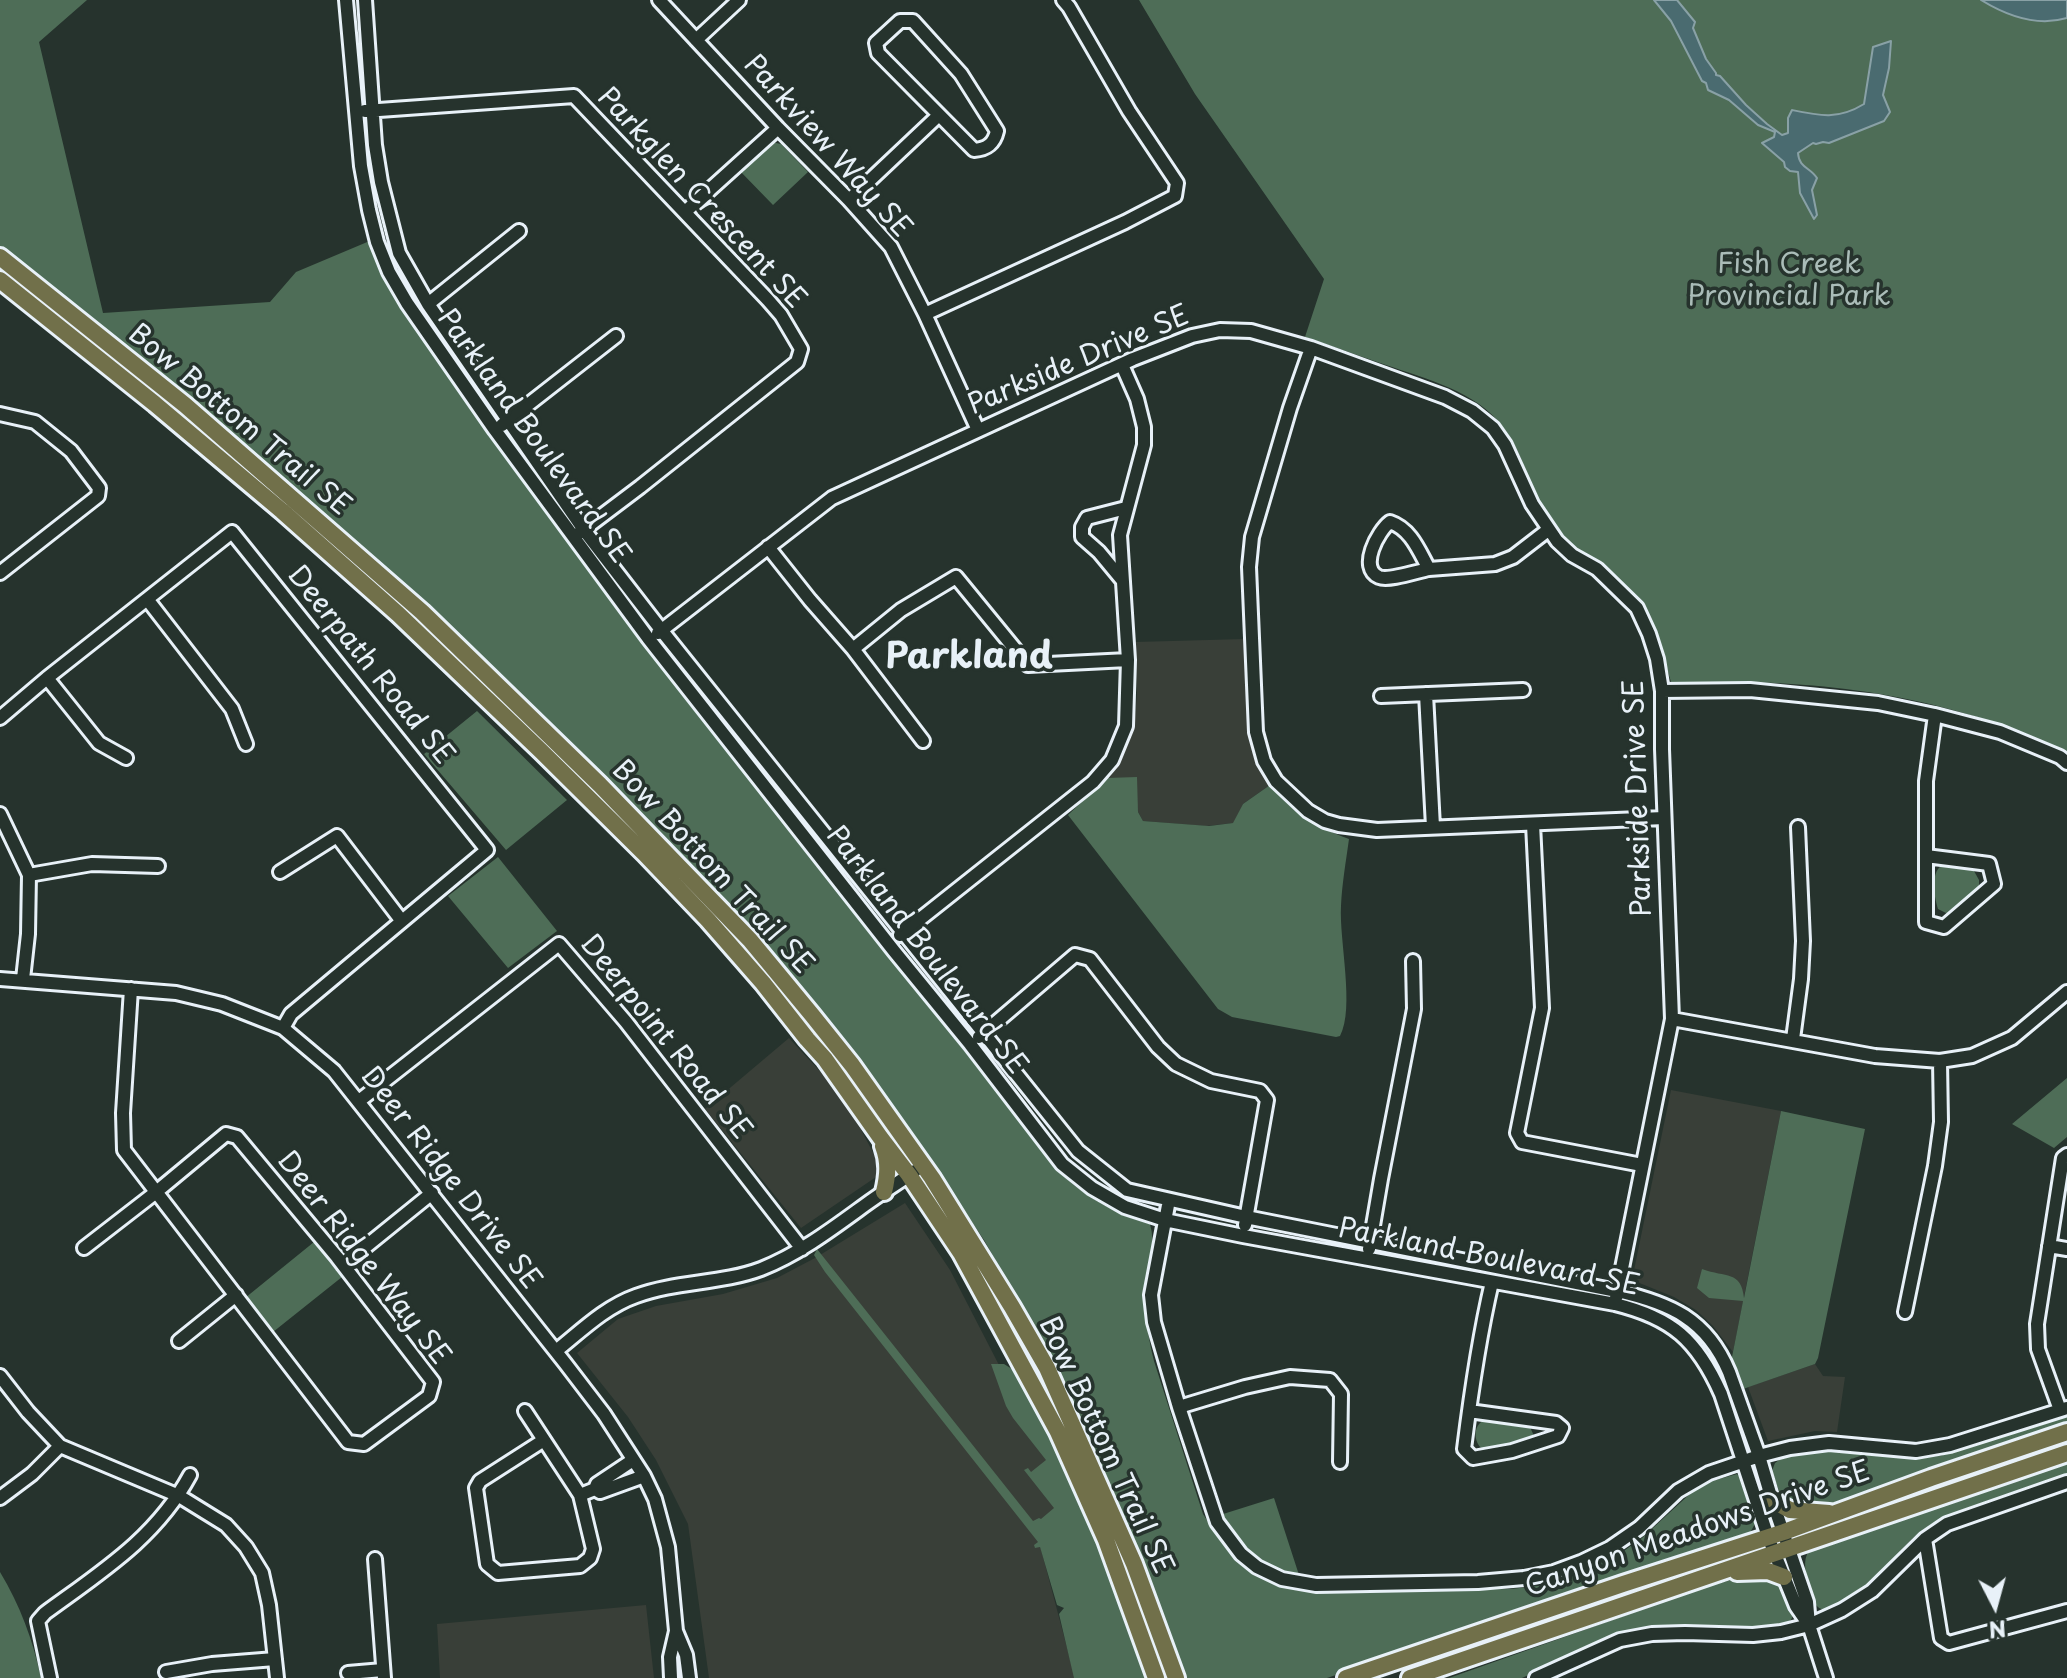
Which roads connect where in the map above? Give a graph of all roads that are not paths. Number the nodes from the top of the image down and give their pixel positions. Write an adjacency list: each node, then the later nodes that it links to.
1 (346, 0): 8 (street, Parkland Boulevard SE)
2 (365, 0): 7 (street, Parkland Boulevard SE)
3 (659, 0): 6 (street, Parkview Way SE)
4 (739, 0): 6 (street)
5 (1063, 0): 17 (street)
6 (696, 40): 10 (street, Parkview Way SE)
7 (373, 111): 8 (street, Parkglen Crescent SE); 12 (street, Parkglen Crescent SE); 16 (street, Parkland Boulevard SE)
8 (356, 112): 23 (street, Parkland Boulevard SE)
9 (939, 115): 9 (street); 11 (street)
10 (778, 128): 11 (street, Parkview Way SE); 12 (street)
11 (849, 200): 17 (street, Parkview Way SE)
12 (685, 212): 27 (street, Parkglen Crescent SE)
13 (519, 231): 16 (street)
14 (0, 257): 75 (main road, Bow Bottom Trail SE)
15 (0, 280): 72 (main road, Bow Bottom Trail SE)
16 (428, 304): 22 (street, Parkland Boulevard SE)
17 (925, 314): 24 (street, Parkview Way SE)
18 (616, 336): 22 (street)
19 (1311, 348): 20 (street, Parkside Drive SE); 26 (street, Parkside Drive SE); 51 (street)
20 (1122, 365): 24 (street, Parkside Drive SE); 25 (street)
21 (0, 414): 30 (street)
22 (508, 421): 23 (street); 27 (street, Parkland Boulevard SE)
23 (495, 430): 27 (street, Parkland Boulevard SE)
24 (978, 430): 28 (street, Parkside Drive SE)
25 (1126, 508): 31 (street); 31 (street)
26 (1548, 530): 29 (street); 39 (street, Parkside Drive SE)
27 (579, 534): 33 (street, Parkland Boulevard SE); 34 (street, Parkland Boulevard SE)
28 (768, 547): 33 (street, Parkside Drive SE); 35 (street)
29 (1429, 569): 29 (street)
30 (0, 573)
31 (1123, 581): 36 (street)
32 (147, 599): 37 (street, Deerpath Road SE); 45 (street); 57 (street, Deerpath Road SE)
33 (662, 631): 34 (street, Parkside Drive SE); 58 (street, Parkland Boulevard SE)
34 (648, 638): 59 (street, Parkland Boulevard SE)
35 (853, 649): 36 (street); 44 (street)
36 (1128, 660): 58 (street)
37 (47, 678): 43 (street, Deerpath Road SE); 46 (street)
38 (1523, 690): 40 (street)
39 (1662, 691): 42 (street); 49 (street, Parkside Drive SE)
40 (1426, 694): 41 (street); 51 (street)
41 (1381, 696)
42 (1935, 715): 47 (street); 53 (street)
43 (0, 718)
44 (923, 741)
45 (246, 744)
46 (126, 758)
47 (2067, 763)
48 (0, 814): 56 (street)
49 (1664, 818): 50 (street); 65 (street, Parkside Drive SE)
50 (1533, 824): 51 (street); 74 (street)
51 (1433, 827)
52 (1798, 827): 68 (street)
53 (1926, 856): 53 (street)
54 (158, 866): 56 (street)
55 (280, 872): 57 (street)
56 (29, 875): 62 (street)
57 (401, 920): 66 (street, Deerpath Road SE)
58 (904, 932): 59 (street); 67 (street, Parkland Boulevard SE)
59 (888, 943): 69 (street, Parkland Boulevard SE)
60 (1413, 961): 83 (street)
61 (0, 979): 62 (street, Deer Ridge Drive SE)
62 (23, 979): 63 (street, Deer Ridge Drive SE)
63 (131, 989): 66 (street, Deer Ridge Drive SE); 77 (street, Deer Ridge Way SE)
64 (2067, 992): 70 (street)
65 (1672, 1019): 68 (street); 74 (street, Parkside Drive SE)
66 (283, 1028): 71 (street, Deer Ridge Drive SE)
67 (984, 1034): 69 (street); 79 (street, Parkland Boulevard SE); 80 (street)
68 (1793, 1039): 70 (street)
69 (970, 1044): 81 (street, Parkland Boulevard SE)
70 (1940, 1061): 93 (street)
71 (359, 1101): 78 (street, Deer Ridge Drive SE); 86 (street, Deerpoint Road SE)
72 (880, 1137): 75 (main road, Bow Bottom Trail SE); 76 (main road)
73 (2067, 1155): 84 (street)
74 (1642, 1165): 92 (street, Parkside Drive SE)
75 (916, 1170): 76 (street); 137 (main road, Bow Bottom Trail SE); 138 (main road, Bow Bottom Trail SE)
76 (884, 1192): 86 (street)
77 (155, 1193): 85 (street); 89 (street, Deer Ridge Way SE); 91 (street, Deer Ridge Way SE)
78 (432, 1193): 89 (street); 97 (street, Deer Ridge Drive SE)
79 (1169, 1200): 80 (street, Parkland Boulevard SE); 81 (street)
80 (1246, 1217): 82 (street); 83 (street, Parkland Boulevard SE)
81 (1165, 1220): 82 (street, Parkland Boulevard SE); 99 (street)
82 (1243, 1236): 88 (street, Parkland Boulevard SE)
83 (1370, 1242): 88 (street); 92 (street, Parkland Boulevard SE)
84 (2049, 1246): 87 (street); 100 (street)
85 (84, 1248)
86 (802, 1249): 97 (street)
87 (2067, 1249)
88 (1368, 1258): 90 (street, Parkland Boulevard SE)
89 (343, 1265): 91 (street, Deer Ridge Way SE)
90 (1492, 1282): 92 (street, Parkland Boulevard SE); 102 (street)
91 (236, 1295): 96 (street)
92 (1616, 1297): 94 (street, Parkland Boulevard SE); 95 (street, Parkland Boulevard SE)
93 (1905, 1312)
94 (1680, 1313): 95 (street); 107 (street, Parkland Boulevard SE)
95 (1670, 1327): 110 (street, Parkland Boulevard SE)
96 (179, 1341)
97 (556, 1351): 108 (street, Deer Ridge Drive SE)
98 (0, 1376): 105 (street)
99 (1179, 1407): 109 (street); 110 (street)
100 (2064, 1409): 107 (street)
101 (525, 1411): 104 (street)
102 (1469, 1411): 102 (street)
103 (2067, 1432): 119 (main road, Canyon Meadows Drive SE)
104 (544, 1440): 115 (street); 115 (street)
105 (60, 1446): 116 (street); 117 (street)
106 (2067, 1453): 122 (main road, Canyon Meadows Drive SE)
107 (1759, 1456): 110 (street); 118 (street, Parkland Boulevard SE)
108 (633, 1460): 112 (street, Deer Ridge Drive SE); 114 (street)
109 (1340, 1462)
110 (1742, 1462): 120 (street, Parkland Boulevard SE)
111 (190, 1475): 116 (street)
112 (644, 1476): 114 (street); 128 (street, Deer Ridge Drive SE)
113 (2067, 1482): 121 (street)
114 (595, 1489): 115 (street)
115 (580, 1495)
116 (179, 1496): 129 (street); 133 (street)
117 (0, 1498)
118 (1772, 1500): 119 (main road); 120 (street, Parkland Boulevard SE)
119 (1834, 1514): 120 (main road, Canyon Meadows Drive SE)
120 (1776, 1534): 122 (street, Parkland Boulevard SE); 139 (main road, Canyon Meadows Drive SE)
121 (1925, 1539): 126 (street); 127 (street)
122 (1782, 1551): 124 (main road, Canyon Meadows Drive SE); 125 (street); 127 (street)
123 (375, 1559): 132 (street)
124 (1703, 1577): 125 (main road); 140 (main road, Canyon Meadows Drive SE)
125 (1784, 1577): 127 (street)
126 (2067, 1611)
127 (1809, 1625): 141 (street); 142 (street)
128 (676, 1631): 135 (street, Deer Ridge Drive SE); 136 (street, Deer Ridge Drive SE)
129 (275, 1659): 130 (street); 134 (street)
130 (166, 1672)
131 (348, 1673): 132 (street)
132 (383, 1674)
133 (50, 1678)
134 (277, 1678)
135 (671, 1678)
136 (689, 1678)
137 (1156, 1678)
138 (1176, 1678)
139 (1346, 1678)
140 (1410, 1678)
141 (1536, 1678)
142 (1826, 1678)

